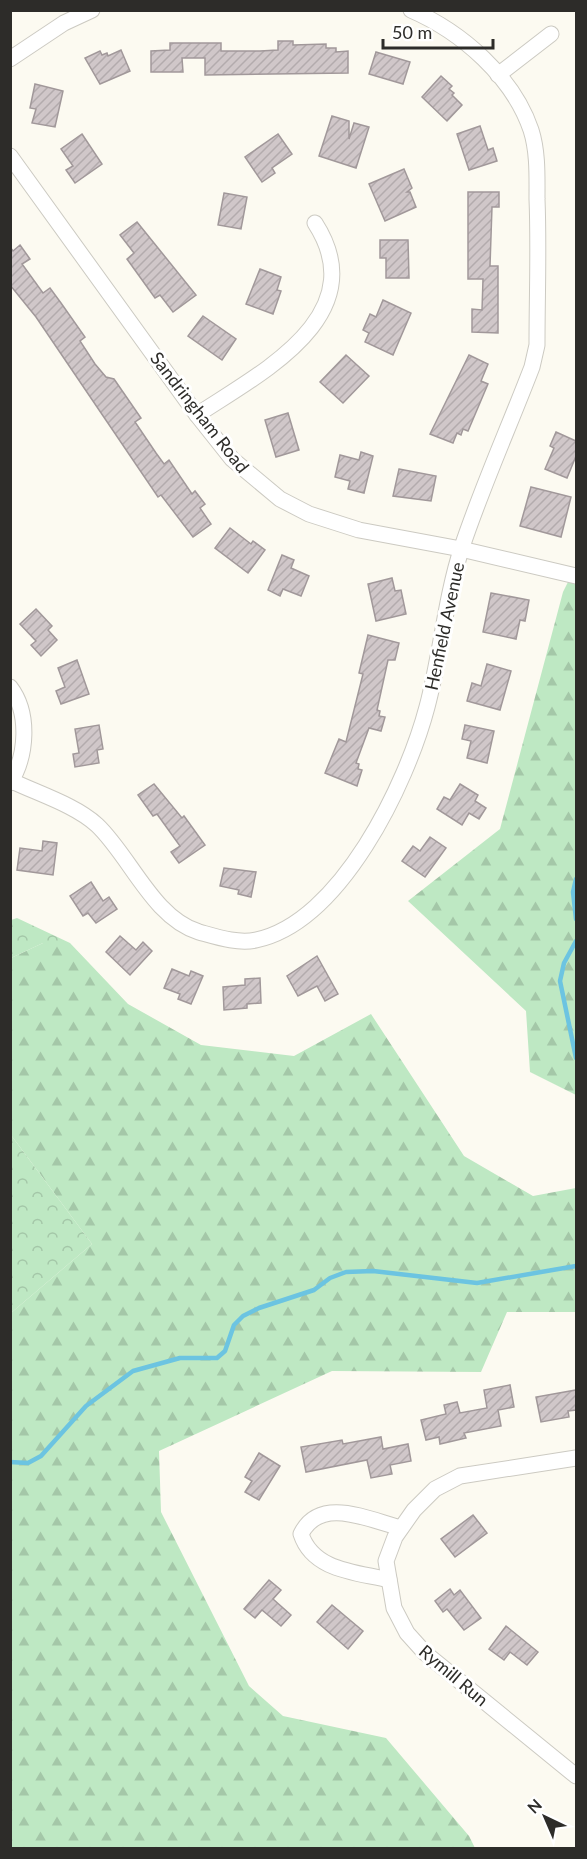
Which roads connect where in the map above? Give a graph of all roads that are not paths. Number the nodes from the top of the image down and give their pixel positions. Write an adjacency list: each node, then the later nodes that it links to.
1 (92, 10): 4 (street)
2 (411, 10): 5 (street, Henfield Avenue)
3 (551, 34): 5 (street)
4 (10, 59)
5 (498, 75): 9 (street, Henfield Avenue)
6 (10, 156): 8 (street, Sandringham Road)
7 (315, 223): 8 (street)
8 (197, 415): 9 (street, Sandringham Road)
9 (461, 549): 10 (street, Sandringham Road); 12 (street, Henfield Avenue)
10 (576, 576)
11 (10, 687): 12 (street)
12 (11, 782)
13 (576, 1458): 14 (street, Rymill Run)
14 (401, 1528): 15 (street, Rymill Run); 15 (street)
15 (389, 1580): 16 (street, Rymill Run)
16 (576, 1776)

